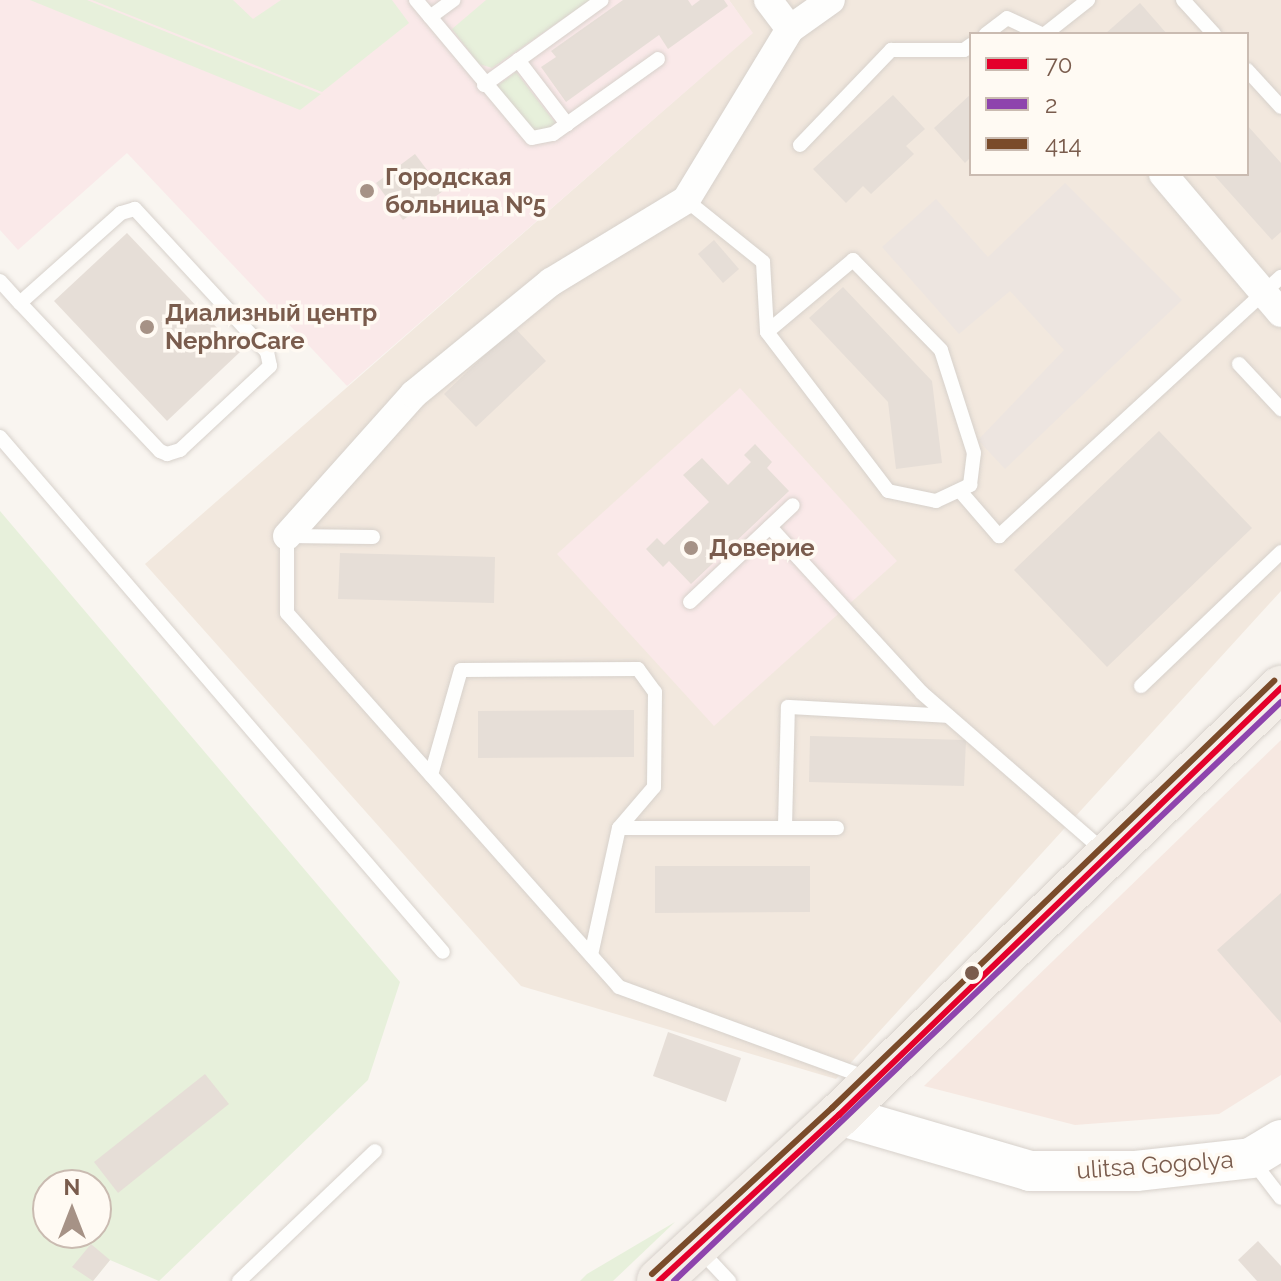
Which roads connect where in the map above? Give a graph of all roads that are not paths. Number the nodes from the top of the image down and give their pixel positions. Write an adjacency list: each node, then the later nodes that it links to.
1 (416, 0): 8 (lane)
2 (453, 0): 8 (lane)
3 (602, 0): 16 (lane)
4 (768, 0): 9 (street)
5 (831, 0): 9 (street)
6 (1088, 0): 12 (lane)
7 (1183, 0): 13 (lane)
8 (430, 17): 18 (lane)
9 (790, 29): 23 (street)
10 (989, 32): 11 (lane)
11 (1038, 32)
12 (1046, 32)
13 (1212, 32)
14 (969, 46): 21 (lane)
15 (658, 59): 20 (lane)
16 (518, 60): 18 (lane); 20 (lane)
17 (1249, 72): 19 (lane)
18 (484, 85): 20 (lane)
19 (1281, 107)
20 (567, 124)
21 (800, 145)
22 (1165, 176): 25 (street)
23 (686, 200): 27 (lane); 34 (street)
24 (0, 281): 26 (lane)
25 (1275, 294): 31 (lane)
26 (20, 303): 26 (lane)
27 (767, 332): 31 (lane); 31 (lane)
28 (1239, 364): 29 (lane)
29 (1281, 409)
30 (0, 437): 46 (lane)
31 (960, 491)
32 (793, 505): 33 (lane)
33 (770, 527): 37 (lane); 40 (lane)
34 (287, 536): 35 (lane); 41 (lane)
35 (373, 537)
36 (1281, 552): 38 (lane)
37 (690, 602)
38 (1141, 686)
39 (1281, 688): 45 (main road)
40 (948, 716): 42 (lane); 45 (lane)
41 (431, 775): 43 (lane); 47 (lane)
42 (785, 826): 43 (lane); 44 (lane)
43 (619, 828): 47 (lane)
44 (837, 828)
45 (1108, 855): 48 (main road)
46 (443, 952)
47 (591, 955): 48 (lane)
48 (875, 1081): 49 (main road)
49 (839, 1115): 50 (main road, ulitsa Gogolya); 53 (main road)
50 (1266, 1149): 52 (lane)
51 (375, 1151): 54 (lane)
52 (1281, 1198)
53 (697, 1247): 55 (main road); 56 (lane)
54 (239, 1281)
55 (659, 1281)
56 (729, 1281)

